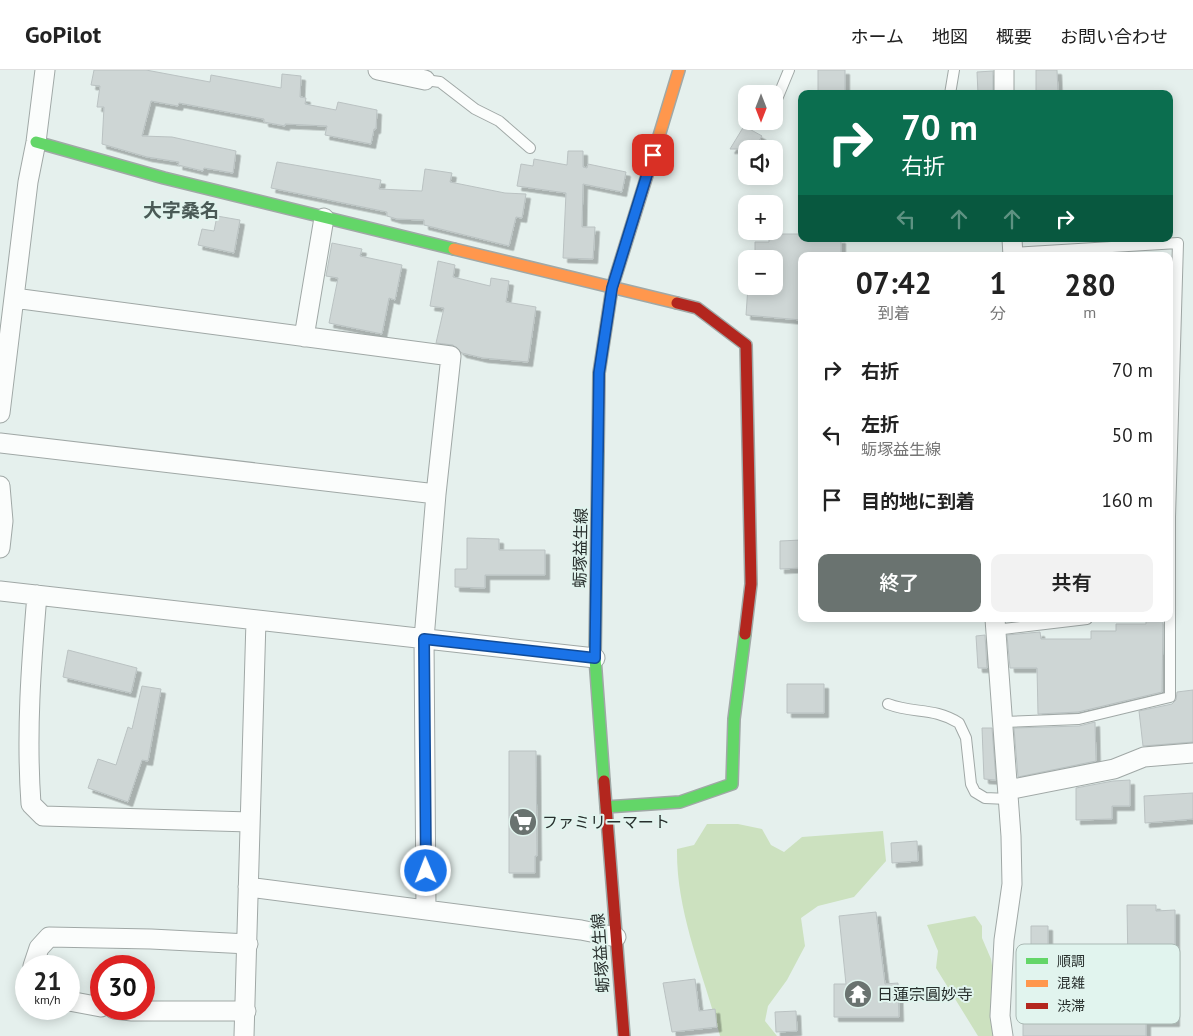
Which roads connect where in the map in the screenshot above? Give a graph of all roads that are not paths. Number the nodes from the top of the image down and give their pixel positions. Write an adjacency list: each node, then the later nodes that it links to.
1 (45, 70): 11 (street)
2 (378, 70): 7 (street)
3 (679, 70): 15 (street, 蛎塚益生線)
4 (789, 70): 8 (lane)
5 (954, 70): 9 (lane)
6 (1004, 70): 10 (street)
7 (425, 80): 12 (lane)
8 (783, 85)
9 (951, 90)
10 (1004, 90)
11 (36, 142): 13 (street); 16 (street)
12 (530, 148)
13 (324, 218): 15 (street); 18 (street)
14 (1013, 249): 17 (lane)
15 (612, 288): 31 (street, 蛎塚益生線); 36 (street)
16 (14, 298): 18 (street); 19 (street)
17 (1173, 324)
18 (304, 337): 22 (street)
19 (0, 413)
20 (0, 443): 22 (street)
21 (0, 486): 23 (street)
22 (436, 494): 30 (street)
23 (0, 548)
24 (0, 591): 25 (street)
25 (37, 595): 26 (street); 37 (street)
26 (256, 620): 30 (street); 37 (street)
27 (1032, 622): 29 (lane)
28 (1169, 622): 33 (lane)
29 (995, 624): 33 (street)
30 (424, 639): 31 (street); 39 (street)
31 (595, 658): 36 (street, 蛎塚益生線)
32 (888, 704): 35 (lane)
33 (1003, 722): 35 (street)
34 (1193, 753): 35 (street)
35 (1008, 795): 47 (street)
36 (606, 807): 40 (street, 蛎塚益生線)
37 (250, 822): 38 (street)
38 (248, 887): 39 (street); 41 (street)
39 (426, 910): 40 (street)
40 (616, 937): 46 (street, 蛎塚益生線)
41 (248, 944): 42 (street); 44 (street)
42 (37, 955)
43 (155, 1011): 44 (street)
44 (246, 1011): 45 (street)
45 (244, 1036)
46 (624, 1036)
47 (1003, 1036)

